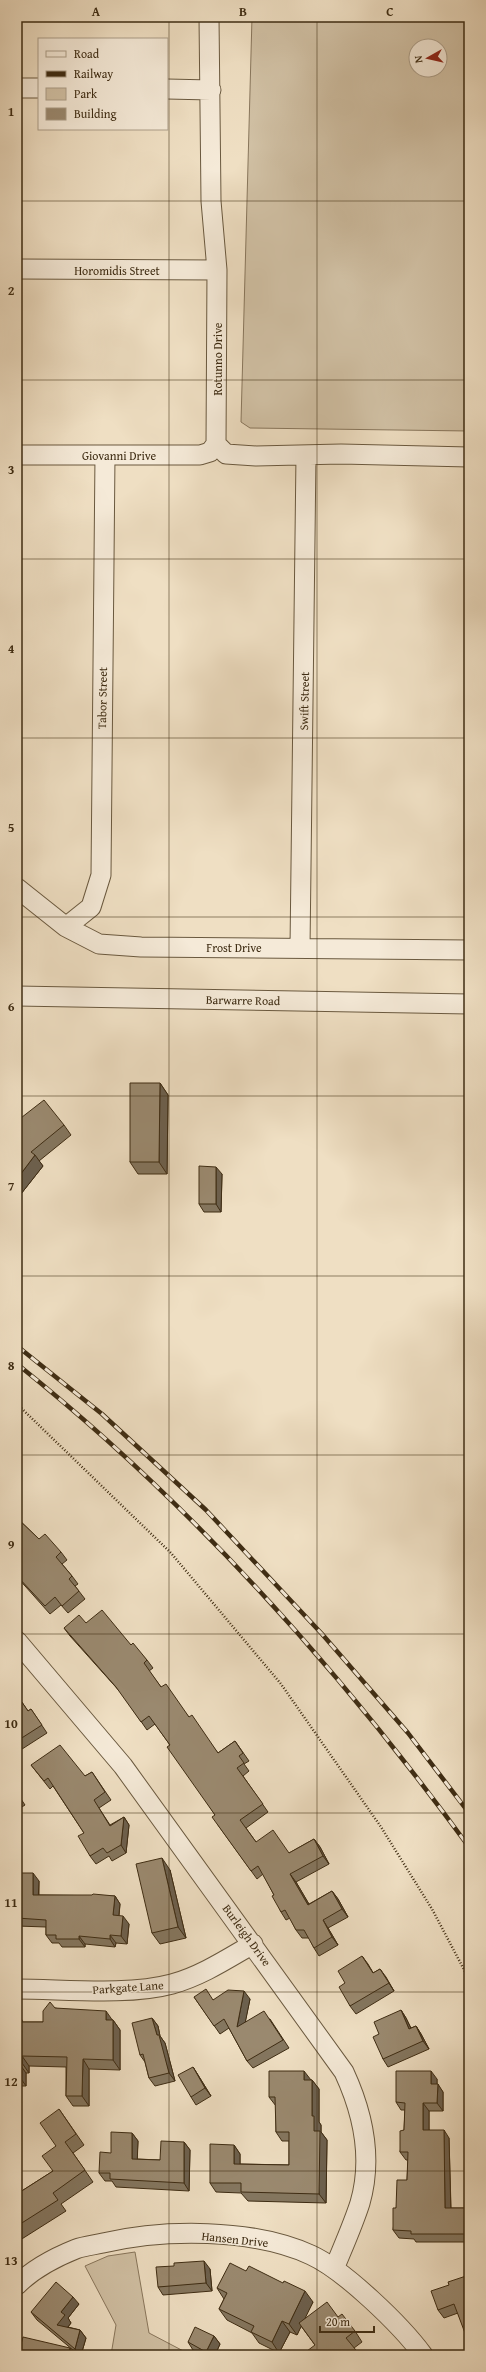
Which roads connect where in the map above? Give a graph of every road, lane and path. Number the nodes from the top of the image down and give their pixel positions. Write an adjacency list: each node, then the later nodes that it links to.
1 (209, 17): 5 (street, Rotunno Drive)
2 (17, 88): 3 (street)
3 (38, 88)
4 (168, 89): 5 (street)
5 (210, 90): 7 (street, Rotunno Drive)
6 (17, 269): 7 (street, Horomidis Street)
7 (217, 270): 8 (street, Rotunno Drive)
8 (216, 444): 10 (street); 11 (street, Giovanni Drive)
9 (17, 455): 11 (street, Giovanni Drive)
10 (306, 455): 12 (street); 15 (street, Swift Street)
11 (105, 456): 14 (street, Tabor Street)
12 (469, 457)
13 (17, 888): 14 (street, Frost Drive)
14 (66, 928): 15 (street, Frost Drive)
15 (300, 948): 16 (street, Frost Drive)
16 (469, 950)
17 (17, 996): 18 (street, Barwarre Road)
18 (469, 1004)
19 (17, 1404): 22 (path)
20 (17, 1640): 21 (street, Burleigh Drive)
21 (253, 1944): 23 (street, Parkgate Lane); 24 (street, Burleigh Drive)
22 (469, 1979)
23 (17, 1989)
24 (334, 2269): 25 (street, Hansen Drive); 26 (street, Hansen Drive)
25 (17, 2285)
26 (423, 2355)

